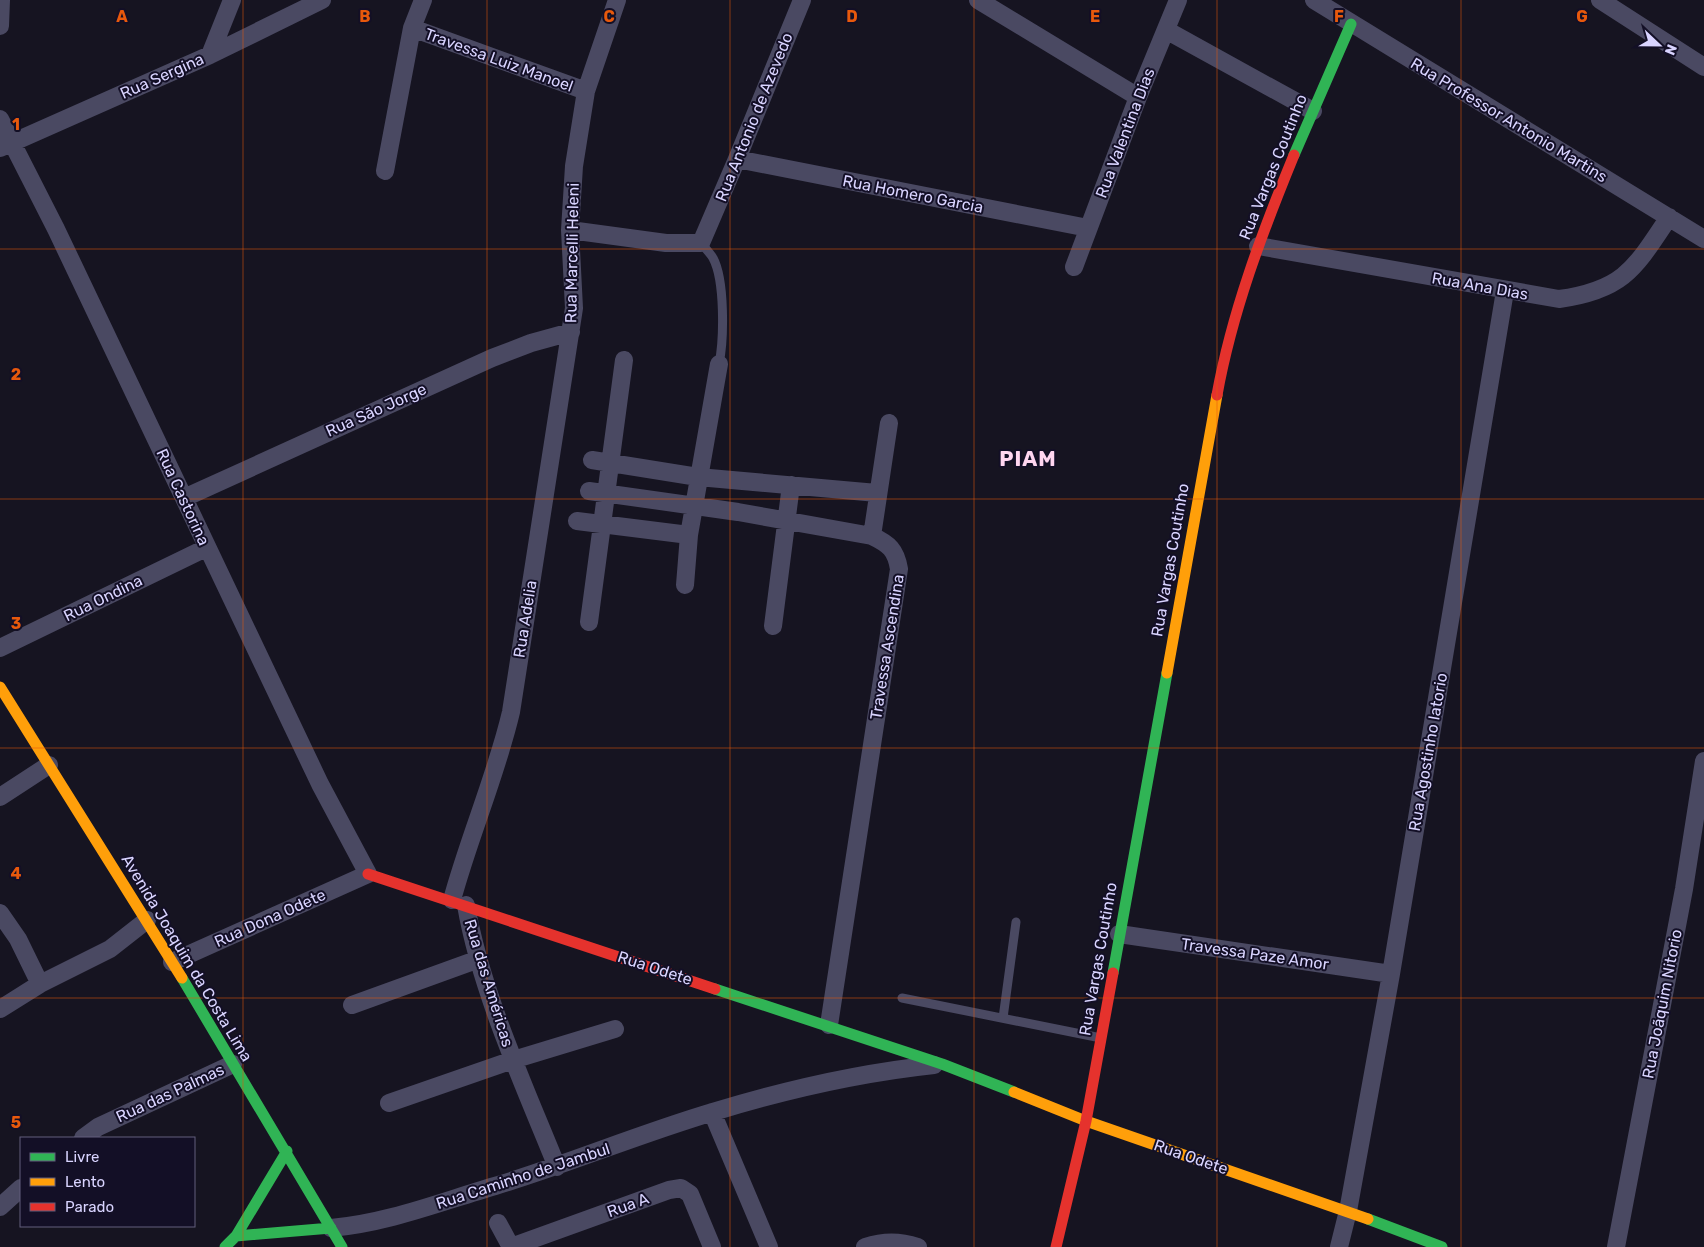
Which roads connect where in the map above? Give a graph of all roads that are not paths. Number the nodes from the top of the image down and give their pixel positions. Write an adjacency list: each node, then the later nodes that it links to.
1 (1, 0): 12 (street)
2 (232, 0): 15 (street)
3 (322, 0): 15 (street, Rua Sergina)
4 (423, 0): 13 (street)
5 (617, 0): 17 (street, Rua Marcelli Heleni)
6 (802, 0): 22 (street, Rua Antonio de Azevedo)
7 (978, 0): 18 (street)
8 (1178, 0): 14 (street, Rua Valentina Dias)
9 (1314, 0): 11 (street, Rua Professor Antonio Martins)
10 (1600, 0): 16 (street)
11 (1351, 24): 19 (street, Rua Vargas Coutinho); 24 (street, Rua Professor Antonio Martins)
12 (0, 26)
13 (412, 28): 17 (street, Travessa Luiz Manoel); 23 (street)
14 (1166, 30): 18 (street, Rua Valentina Dias); 19 (street)
15 (210, 55): 21 (street, Rua Sergina)
16 (1704, 67)
17 (586, 91): 26 (street, Rua Marcelli Heleni)
18 (1138, 97): 25 (street, Rua Valentina Dias)
19 (1313, 111): 29 (street, Rua Vargas Coutinho)
20 (0, 119): 21 (street, Rua Castorina)
21 (6, 145): 42 (street, Rua Castorina)
22 (738, 160): 25 (street, Rua Homero Garcia); 27 (street, Rua Antonio de Azevedo)
23 (386, 171)
24 (1670, 217): 28 (street, Rua Professor Antonio Martins); 31 (street, Rua Ana Dias)
25 (1088, 228): 30 (street, Rua Valentina Dias)
26 (570, 230): 27 (street); 32 (street, Rua Marcelli Heleni)
27 (704, 238): 34 (lane)
28 (1704, 239)
29 (1258, 246): 31 (street, Rua Ana Dias); 63 (street, Rua Vargas Coutinho)
30 (1074, 267)
31 (1505, 291): 66 (street, Rua Agostinho Iatorio)
32 (571, 332): 42 (street, Rua São Jorge); 59 (street, Rua Adelia)
33 (624, 360): 37 (street)
34 (719, 364): 38 (street)
35 (889, 423): 41 (street)
36 (592, 460): 37 (street)
37 (610, 463): 38 (street); 40 (street)
38 (698, 476): 39 (street); 43 (street)
39 (790, 485): 41 (street); 45 (street)
40 (598, 492): 43 (street, Travessa Ascendina); 46 (street)
41 (878, 493): 48 (street)
42 (184, 498): 49 (street, Rua Castorina)
43 (694, 506): 45 (street, Travessa Ascendina); 47 (street)
44 (577, 521): 46 (street)
45 (787, 522): 48 (street, Travessa Ascendina); 52 (street)
46 (602, 523): 47 (street); 51 (street)
47 (689, 535): 50 (street)
48 (872, 536): 72 (street, Travessa Ascendina)
49 (206, 548): 53 (street, Rua Ondina); 58 (street, Rua Castorina)
50 (685, 585)
51 (589, 622)
52 (773, 626)
53 (0, 648)
54 (0, 687): 56 (street, Avenida Joaquim da Costa Lima)
55 (1704, 761): 100 (street, Rua Joãquim Nitorio)
56 (49, 766): 57 (street); 61 (street, Avenida Joaquim da Costa Lima)
57 (0, 797)
58 (368, 874): 59 (street, Rua Odete); 65 (street, Rua Dona Odete)
59 (459, 903): 64 (street, Rua das Américas); 72 (street, Rua Odete)
60 (0, 913): 67 (street)
61 (147, 920): 65 (street, Avenida Joaquim da Costa Lima); 67 (street)
62 (1016, 922): 71 (lane)
63 (1119, 934): 66 (street, Travessa Paze Amor); 74 (street, Rua Vargas Coutinho)
64 (479, 959): 69 (street); 75 (street, Rua das Américas)
65 (172, 962): 76 (street, Avenida Joaquim da Costa Lima)
66 (1391, 974): 86 (street, Rua Agostinho Iatorio)
67 (40, 984): 70 (street)
68 (902, 998): 71 (lane)
69 (352, 1005)
70 (0, 1009)
71 (1003, 1018): 74 (lane)
72 (829, 1025): 77 (street, Rua Odete)
73 (615, 1029): 75 (street, Rua das Américas)
74 (1101, 1038): 80 (street, Rua Vargas Coutinho)
75 (513, 1060): 78 (street, Rua das Américas); 83 (street)
76 (233, 1064): 81 (street, Rua das Palmas); 82 (street, Avenida Joaquim da Costa Lima)
77 (942, 1064): 79 (street, Rua Odete); 80 (street, Rua Odete)
78 (389, 1103)
79 (712, 1112): 83 (street, Rua Caminho de Jambul); 94 (street)
80 (1086, 1121): 86 (street, Rua Odete); 97 (street)
81 (83, 1137)
82 (287, 1151): 88 (street, Avenida Joaquim da Costa Lima); 89 (street)
83 (557, 1167): 88 (street, Rua Caminho de Jambul)
84 (20, 1189): 85 (street)
85 (0, 1208)
86 (1348, 1212): 98 (street, Rua Agostinho Iatorio); 99 (street, Rua Odete)
87 (498, 1223): 92 (street)
88 (331, 1228): 89 (street); 91 (street, Avenida Joaquim da Costa Lima)
89 (236, 1236): 90 (street)
90 (225, 1247)
91 (342, 1247)
92 (511, 1247): 93 (street, Rua A)
93 (712, 1247)
94 (769, 1247)
95 (865, 1247): 96 (street)
96 (918, 1247)
97 (1056, 1247)
98 (1339, 1247)
99 (1442, 1247)
100 (1616, 1247)

